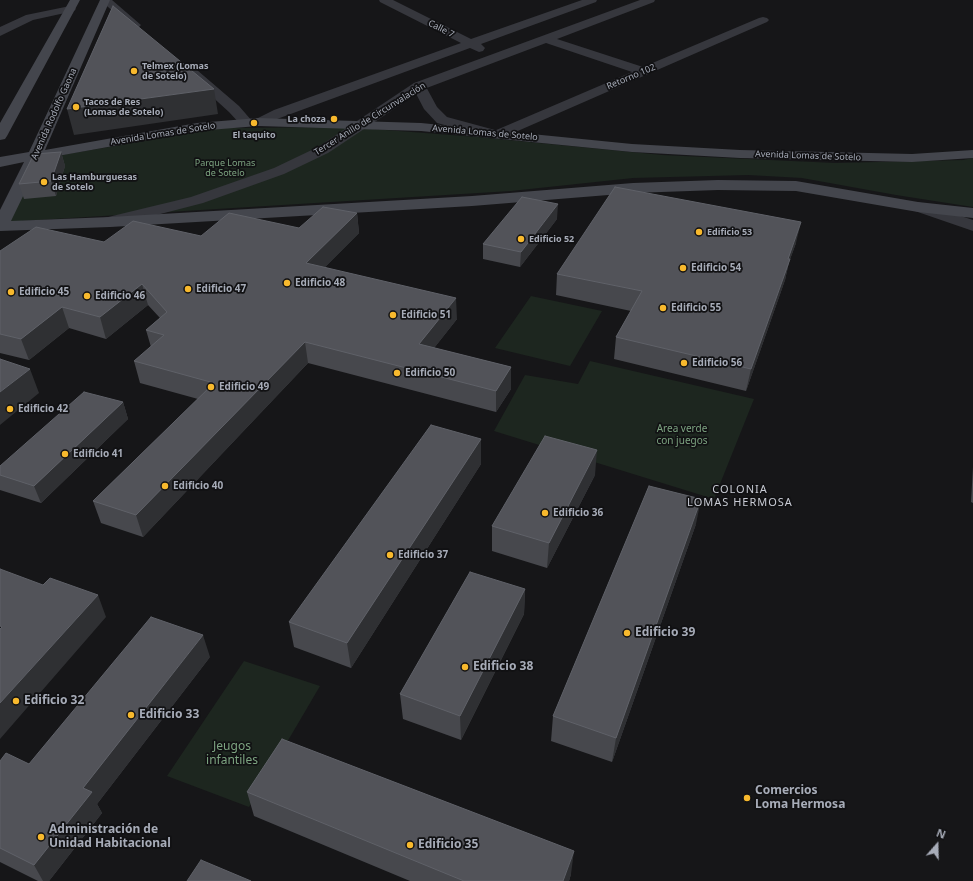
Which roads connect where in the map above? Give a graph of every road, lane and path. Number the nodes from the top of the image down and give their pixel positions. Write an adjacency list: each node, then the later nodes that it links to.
1 (105, 0): 8 (street); 20 (main road, Avenida Rodolfo Gaona)
2 (384, 0): 10 (street, Calle 7)
3 (592, 0): 10 (street)
4 (650, 0): 9 (street, Tercer Anillo de Circunvalación)
5 (72, 5): 7 (street); 18 (main road)
6 (763, 20): 13 (street, Retorno 102)
7 (0, 32)
8 (145, 33)
9 (546, 39): 11 (street, Tercer Anillo de Circunvalación); 13 (street)
10 (471, 44): 11 (street, Calle 7); 15 (street)
11 (499, 55): 14 (street, Tercer Anillo de Circunvalación)
12 (181, 64): 15 (street)
13 (643, 71): 17 (street, Retorno 102)
14 (419, 86): 16 (street, Tercer Anillo de Circunvalación); 17 (street)
15 (252, 122): 16 (main road, Avenida Lomas de Sotelo); 20 (main road, Avenida Lomas de Sotelo)
16 (360, 124): 17 (main road, Avenida Lomas de Sotelo); 24 (street, Tercer Anillo de Circunvalación)
17 (495, 133): 19 (main road, Avenida Lomas de Sotelo)
18 (0, 136)
19 (973, 154)
20 (35, 156): 21 (main road, Avenida Lomas de Sotelo); 25 (main road, Avenida Rodolfo Gaona)
21 (0, 162)
22 (918, 207): 23 (main road); 24 (main road); 26 (street)
23 (973, 213)
24 (110, 222): 25 (main road)
25 (0, 226)
26 (973, 226)

